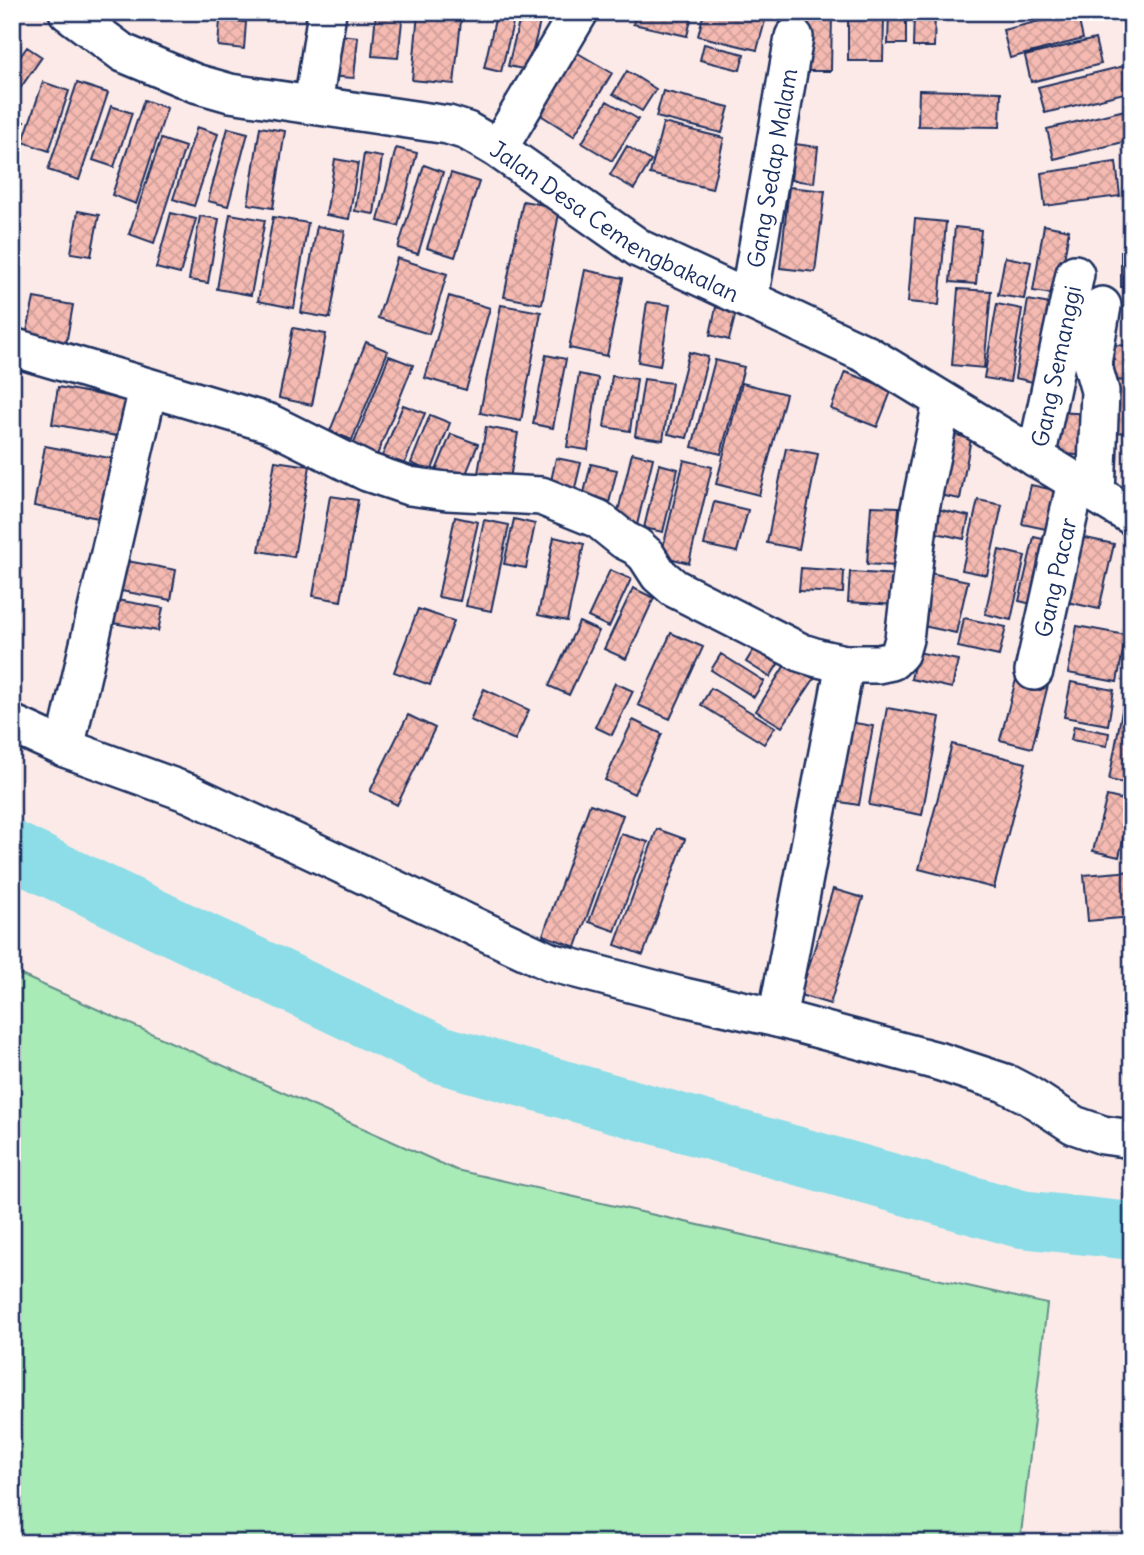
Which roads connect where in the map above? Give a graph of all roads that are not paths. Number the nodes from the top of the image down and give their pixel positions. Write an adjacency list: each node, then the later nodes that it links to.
1 (68, 12): 5 (street, Jalan Desa Cemengbakalan)
2 (327, 12): 5 (street)
3 (579, 12): 6 (street)
4 (794, 37): 8 (street, Gang Sedap Malam)
5 (313, 105): 6 (street, Jalan Desa Cemengbakalan)
6 (498, 149): 8 (street, Jalan Desa Cemengbakalan)
7 (1075, 274): 13 (street, Gang Semanggi)
8 (749, 299): 12 (street, Jalan Desa Cemengbakalan)
9 (1102, 306): 14 (street, Gang Pacar)
10 (12, 347): 11 (street)
11 (148, 389): 16 (street); 19 (street)
12 (942, 402): 13 (street, Jalan Desa Cemengbakalan); 16 (street)
13 (1036, 457): 14 (street, Jalan Desa Cemengbakalan)
14 (1086, 488): 15 (street, Jalan Desa Cemengbakalan); 17 (street, Gang Pacar)
15 (1132, 516)
16 (845, 664): 20 (street)
17 (1034, 671)
18 (12, 724): 19 (street)
19 (65, 748): 20 (street)
20 (777, 1018): 21 (street)
21 (1132, 1139)

